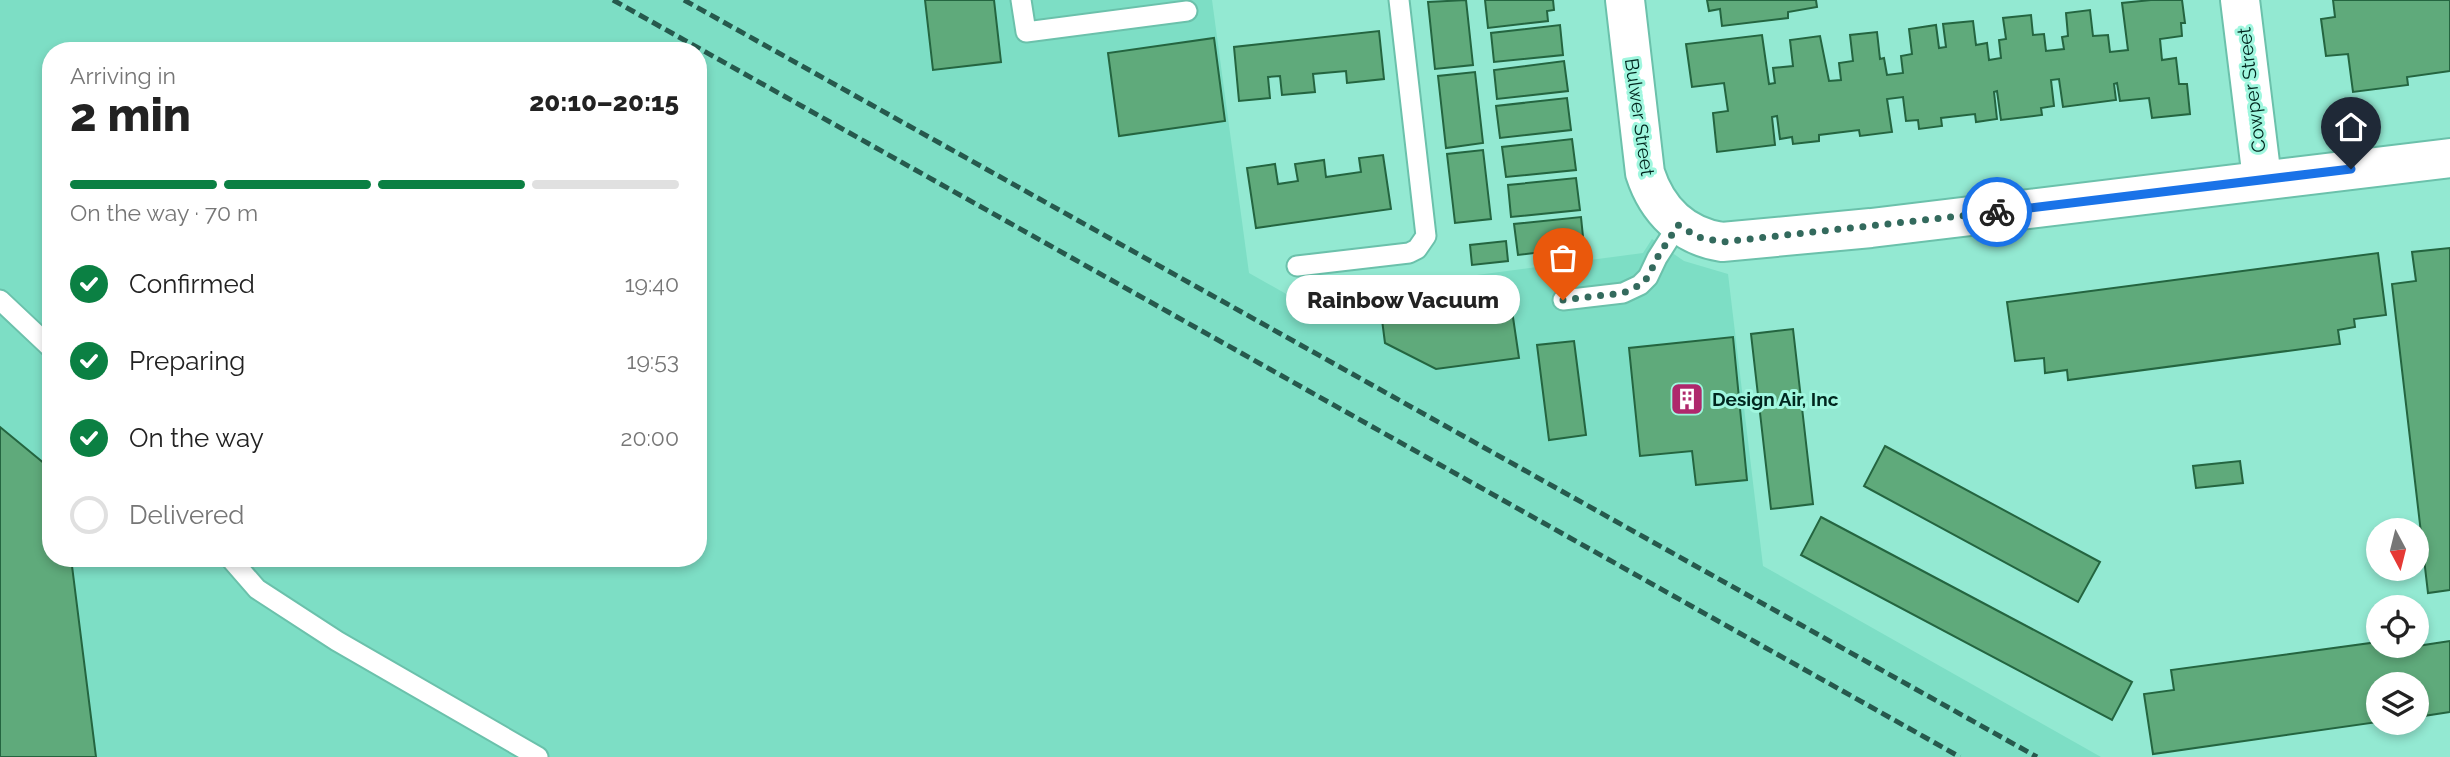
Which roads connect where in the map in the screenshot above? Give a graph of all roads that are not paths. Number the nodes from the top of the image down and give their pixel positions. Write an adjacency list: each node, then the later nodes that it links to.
1 (1021, 0): 5 (lane)
2 (1399, 0): 9 (lane)
3 (1625, 0): 8 (street, Bulwer Street)
4 (2240, 0): 7 (street, Cowper Street)
5 (1187, 11)
6 (2450, 158): 7 (street)
7 (2262, 179): 8 (street)
8 (1678, 225): 11 (lane)
9 (1297, 266)
10 (0, 300): 12 (lane)
11 (1563, 300)
12 (42, 340)
13 (238, 567): 14 (lane)
14 (538, 757)

